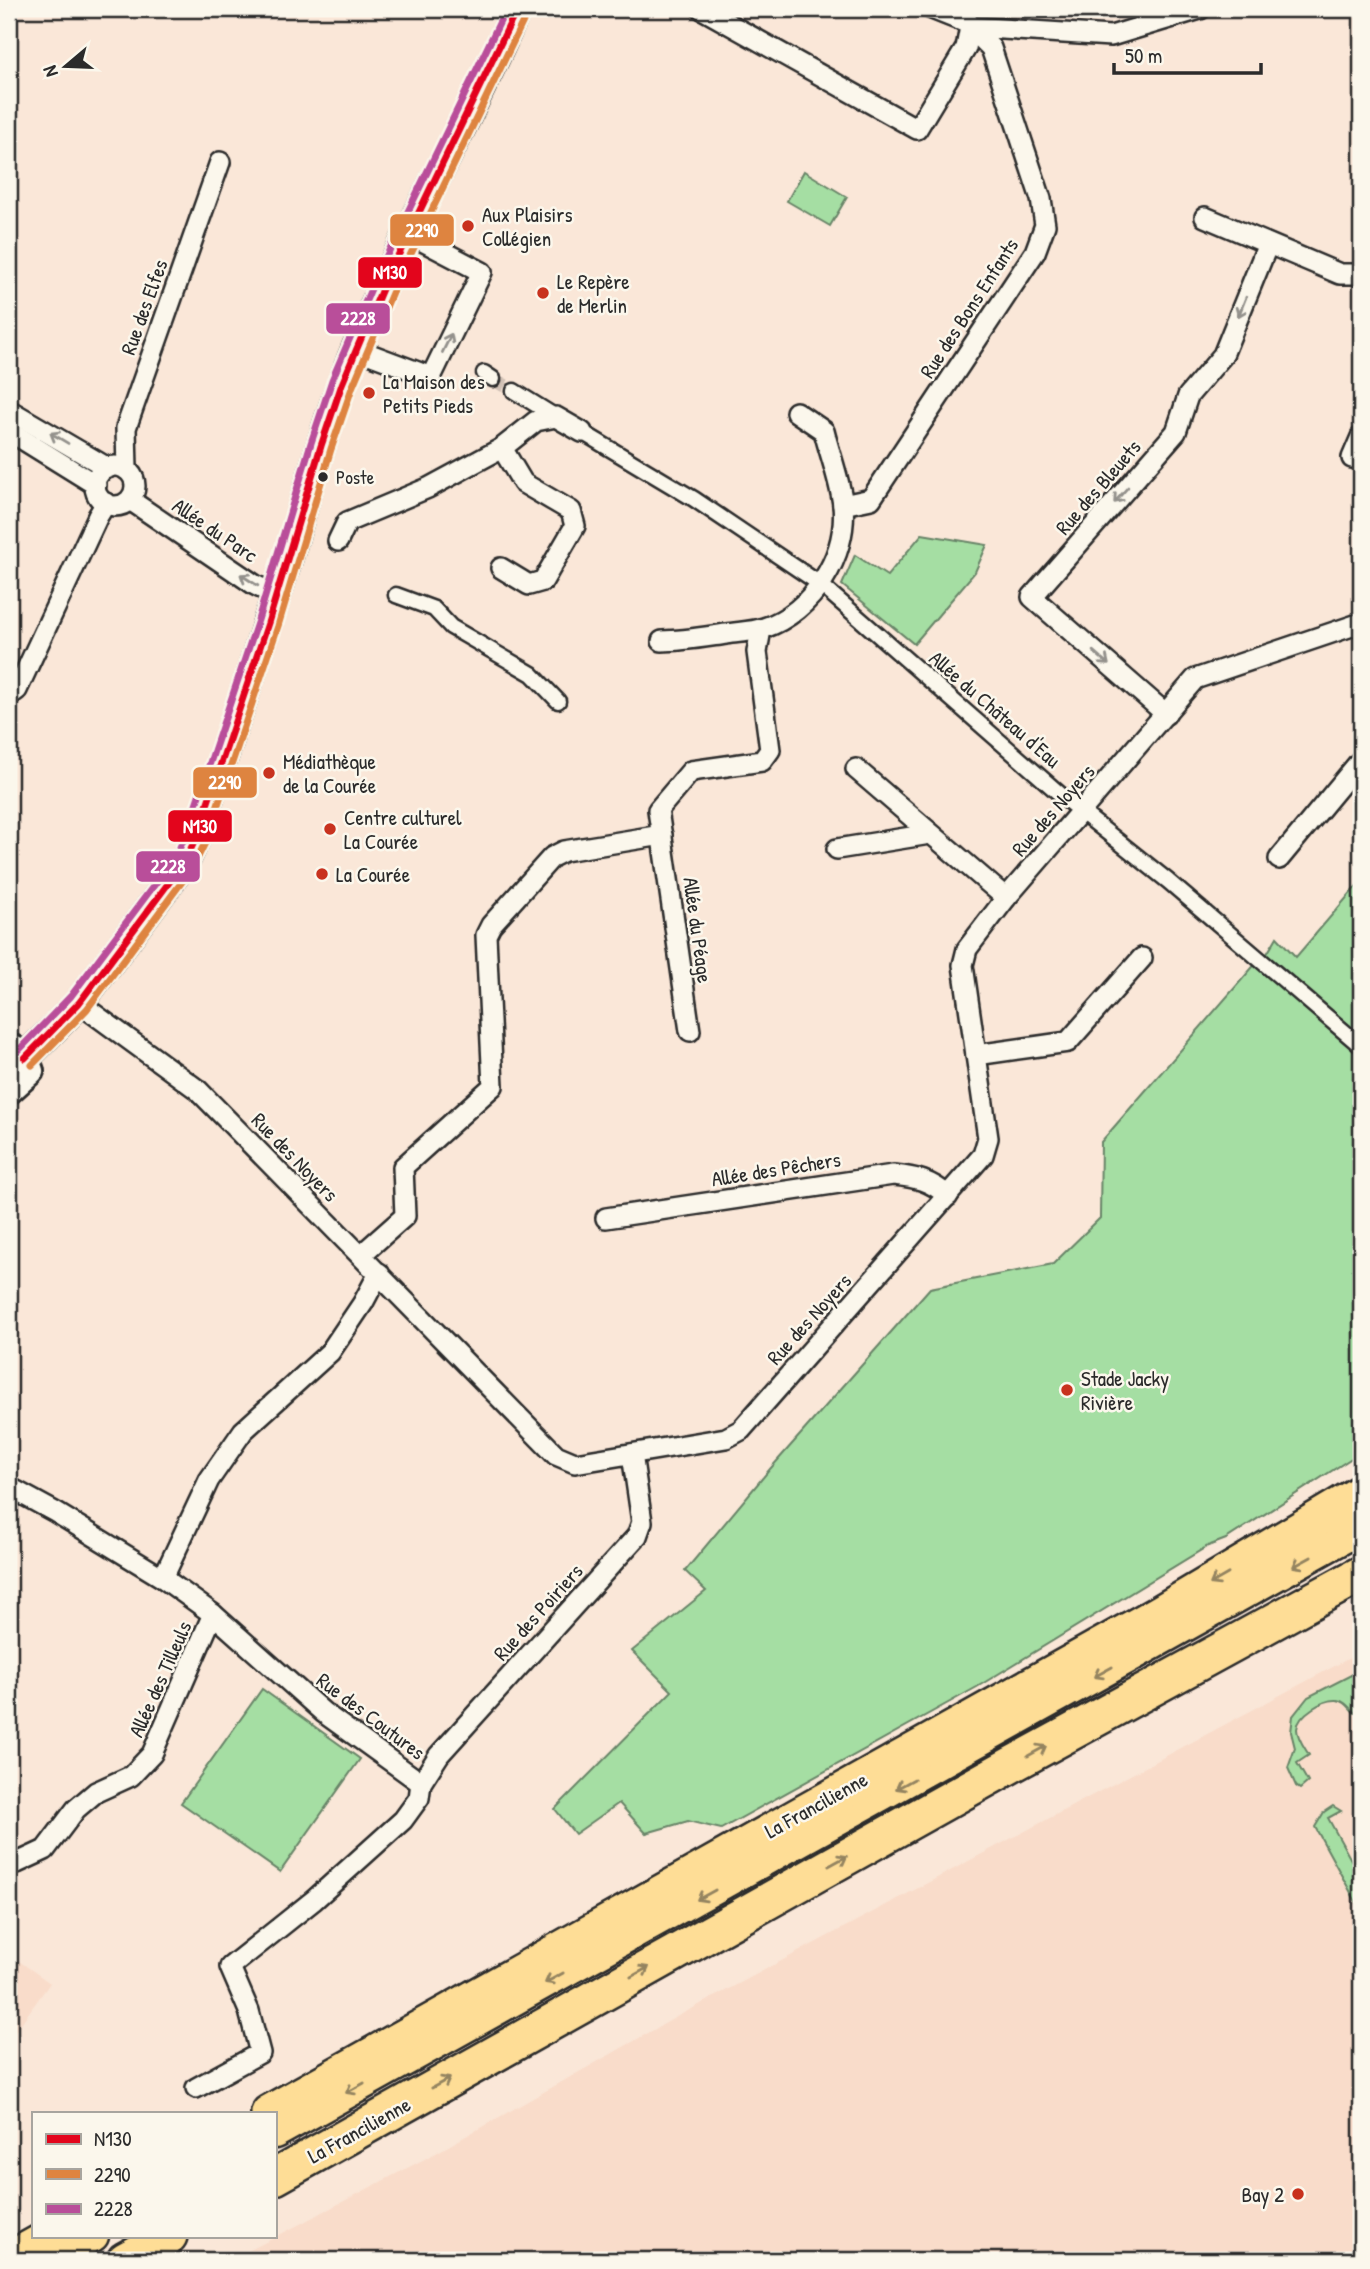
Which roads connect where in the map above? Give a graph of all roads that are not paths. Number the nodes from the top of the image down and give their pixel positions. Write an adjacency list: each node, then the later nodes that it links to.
1 (517, 9): 9 (main road)
2 (702, 9): 6 (street)
3 (925, 9): 6 (street)
4 (962, 9): 6 (street, Rue des Bons Enfants)
5 (1200, 9): 6 (street)
6 (970, 27): 26 (street, Rue des Bons Enfants)
7 (220, 162): 22 (street, Rue des Elfes)
8 (1205, 217): 10 (street)
9 (409, 234): 12 (main road); 12 (street, one-way to 9)
10 (1268, 244): 11 (street); 37 (street, Rue des Bleuets, one-way to 37)
11 (1361, 274)
12 (356, 349): 30 (main road)
13 (514, 391): 16 (street)
14 (9, 410): 22 (street, one-way to 14)
15 (796, 412): 26 (street)
16 (556, 417): 18 (street); 20 (street)
17 (9, 431): 23 (street)
18 (582, 432): 29 (street, Allée du Château d'Eau)
19 (1361, 437): 21 (street)
20 (502, 448): 27 (street); 28 (street)
21 (1352, 458)
22 (118, 469): 23 (street); 24 (street)
23 (96, 485): 25 (street)
24 (130, 500): 25 (street); 30 (street, Allée du Parc, one-way to 24)
25 (106, 503): 35 (street)
26 (843, 505): 29 (street)
27 (338, 541)
28 (501, 568)
29 (820, 584): 33 (street); 40 (street, Allée du Château d'Eau)
30 (275, 595): 47 (main road)
31 (396, 595): 36 (street)
32 (1361, 623): 37 (street, Rue des Noyers)
33 (761, 629): 34 (street); 42 (street)
34 (662, 641)
35 (9, 696)
36 (558, 701)
37 (1166, 715): 40 (street, Rue des Noyers)
38 (1361, 760): 44 (street)
39 (856, 769): 41 (street)
40 (1082, 812): 45 (street, Rue des Noyers); 49 (street, Allée du Château d'Eau)
41 (930, 834): 43 (street); 45 (street)
42 (662, 835): 48 (street, Allée du Péage); 54 (street)
43 (837, 849)
44 (1279, 859)
45 (1006, 898): 50 (street, Rue des Noyers)
46 (1142, 958): 50 (street)
47 (79, 1003): 51 (main road); 54 (street, Rue des Noyers)
48 (690, 1031)
49 (1361, 1046)
50 (976, 1055): 52 (street, Rue des Noyers)
51 (13, 1068)
52 (948, 1196): 53 (street, Allée des Pêchers); 56 (street, Rue des Noyers)
53 (606, 1218)
54 (361, 1255): 55 (street, Rue des Noyers)
55 (379, 1273): 56 (street, Rue des Noyers); 61 (street)
56 (632, 1454): 63 (street, Rue des Poiriers)
57 (9, 1487): 61 (street, Rue des Coutures)
58 (1361, 1493): 66 (highway, La Francilienne, one-way to 66)
59 (1361, 1528): 67 (main road, one-way to 67)
60 (1361, 1574): 68 (highway, La Francilienne, one-way to 60)
61 (163, 1578): 62 (street, Rue des Coutures)
62 (213, 1614): 63 (street, Rue des Coutures); 64 (street, Allée des Tilleuls)
63 (421, 1783): 65 (street, Rue des Coutures)
64 (18, 1863)
65 (196, 2088)
66 (271, 2112)
67 (276, 2132)
68 (276, 2176)
69 (48, 2238): 72 (highway)
70 (89, 2238): 73 (main road)
71 (165, 2238): 74 (highway)
72 (9, 2260)
73 (50, 2260)
74 (125, 2260)

